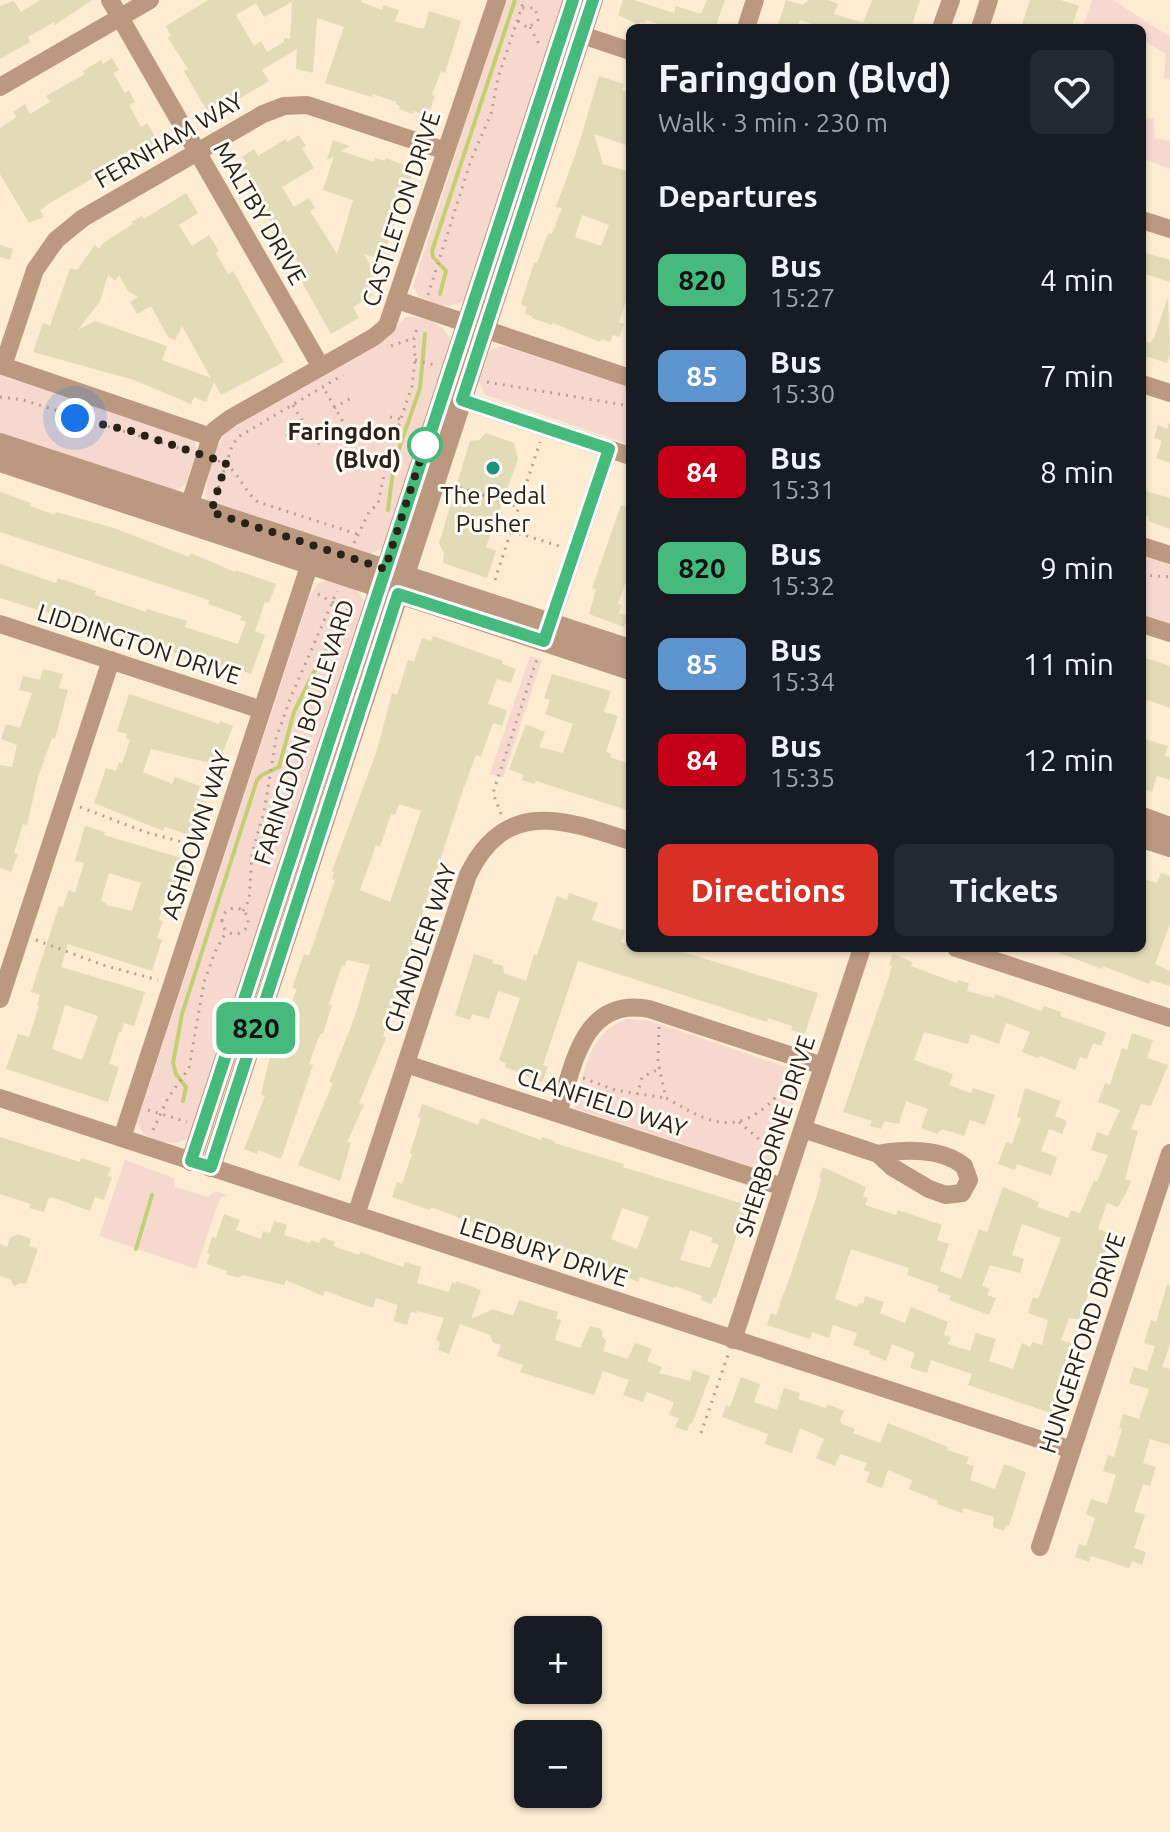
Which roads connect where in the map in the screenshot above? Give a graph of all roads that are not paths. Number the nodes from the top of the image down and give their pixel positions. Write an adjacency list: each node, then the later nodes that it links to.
1 (110, 0): 9 (street, MALTBY DRIVE)
2 (150, 0): 9 (street)
3 (573, 0): 13 (street, FARINGDON BOULEVARD)
4 (593, 0): 13 (street, FARINGDON BOULEVARD)
5 (755, 0): 10 (street)
6 (951, 0): 11 (street)
7 (989, 0): 12 (street)
8 (492, 1): 17 (street, CASTLETON DRIVE)
9 (120, 17): 15 (street); 16 (street, MALTBY DRIVE)
10 (747, 24)
11 (942, 24)
12 (981, 24)
13 (573, 32): 14 (street); 21 (street, FARINGDON BOULEVARD)
14 (626, 50)
15 (0, 87)
16 (197, 151): 17 (street, FERNHAM WAY); 22 (street, FERNHAM WAY); 23 (street, MALTBY DRIVE)
17 (446, 151): 20 (street, CASTLETON DRIVE)
18 (1146, 221): 19 (street)
19 (1170, 229)
20 (397, 300): 21 (street); 23 (street, CASTLETON DRIVE)
21 (476, 326): 24 (street); 27 (street, FARINGDON BOULEVARD)
22 (1, 366): 28 (street)
23 (321, 367): 28 (street, CASTLETON DRIVE)
24 (626, 377)
25 (1146, 385): 26 (street)
26 (1170, 393)
27 (452, 397): 30 (street); 37 (street, FARINGDON BOULEVARD)
28 (211, 437): 33 (street)
29 (0, 443): 33 (street)
30 (609, 449): 31 (street); 41 (street)
31 (626, 455)
32 (0, 462): 33 (street)
33 (186, 514): 35 (street); 35 (street)
34 (1146, 547): 36 (street)
35 (313, 555): 37 (street); 45 (street, ASHDOWN WAY)
36 (1170, 555)
37 (391, 581): 41 (street); 51 (street, FARINGDON BOULEVARD)
38 (0, 624): 43 (street, LIDDINGTON DRIVE)
39 (1146, 625): 40 (street)
40 (1170, 633)
41 (544, 640): 42 (street); 44 (street)
42 (626, 649)
43 (111, 660): 45 (street, LIDDINGTON DRIVE); 54 (street)
44 (626, 669)
45 (262, 710): 61 (street, ASHDOWN WAY)
46 (1146, 818): 47 (street)
47 (1170, 827)
48 (1146, 839): 50 (street)
49 (626, 840): 56 (street, CHANDLER WAY)
50 (1170, 847)
51 (294, 880): 64 (street, FARINGDON BOULEVARD); 64 (street, FARINGDON BOULEVARD)
52 (861, 952): 57 (street, SHERBORNE DRIVE)
53 (968, 952): 55 (street)
54 (0, 999)
55 (1170, 1018)
56 (406, 1064): 59 (street, CLANFIELD WAY); 66 (street, CHANDLER WAY)
57 (823, 1066): 59 (street); 60 (street, SHERBORNE DRIVE)
58 (0, 1098): 61 (street, LEDBURY DRIVE)
59 (558, 1113): 65 (street, CLANFIELD WAY)
60 (803, 1129): 63 (street); 65 (street, SHERBORNE DRIVE)
61 (122, 1138): 64 (street, LEDBURY DRIVE)
62 (1170, 1153): 68 (street, HUNGERFORD DRIVE)
63 (878, 1154)
64 (201, 1164): 66 (street, LEDBURY DRIVE)
65 (783, 1187): 67 (street, SHERBORNE DRIVE)
66 (356, 1215): 67 (street, LEDBURY DRIVE)
67 (733, 1340): 68 (street, LEDBURY DRIVE)
68 (1072, 1450): 69 (street, HUNGERFORD DRIVE)
69 (1040, 1547)

